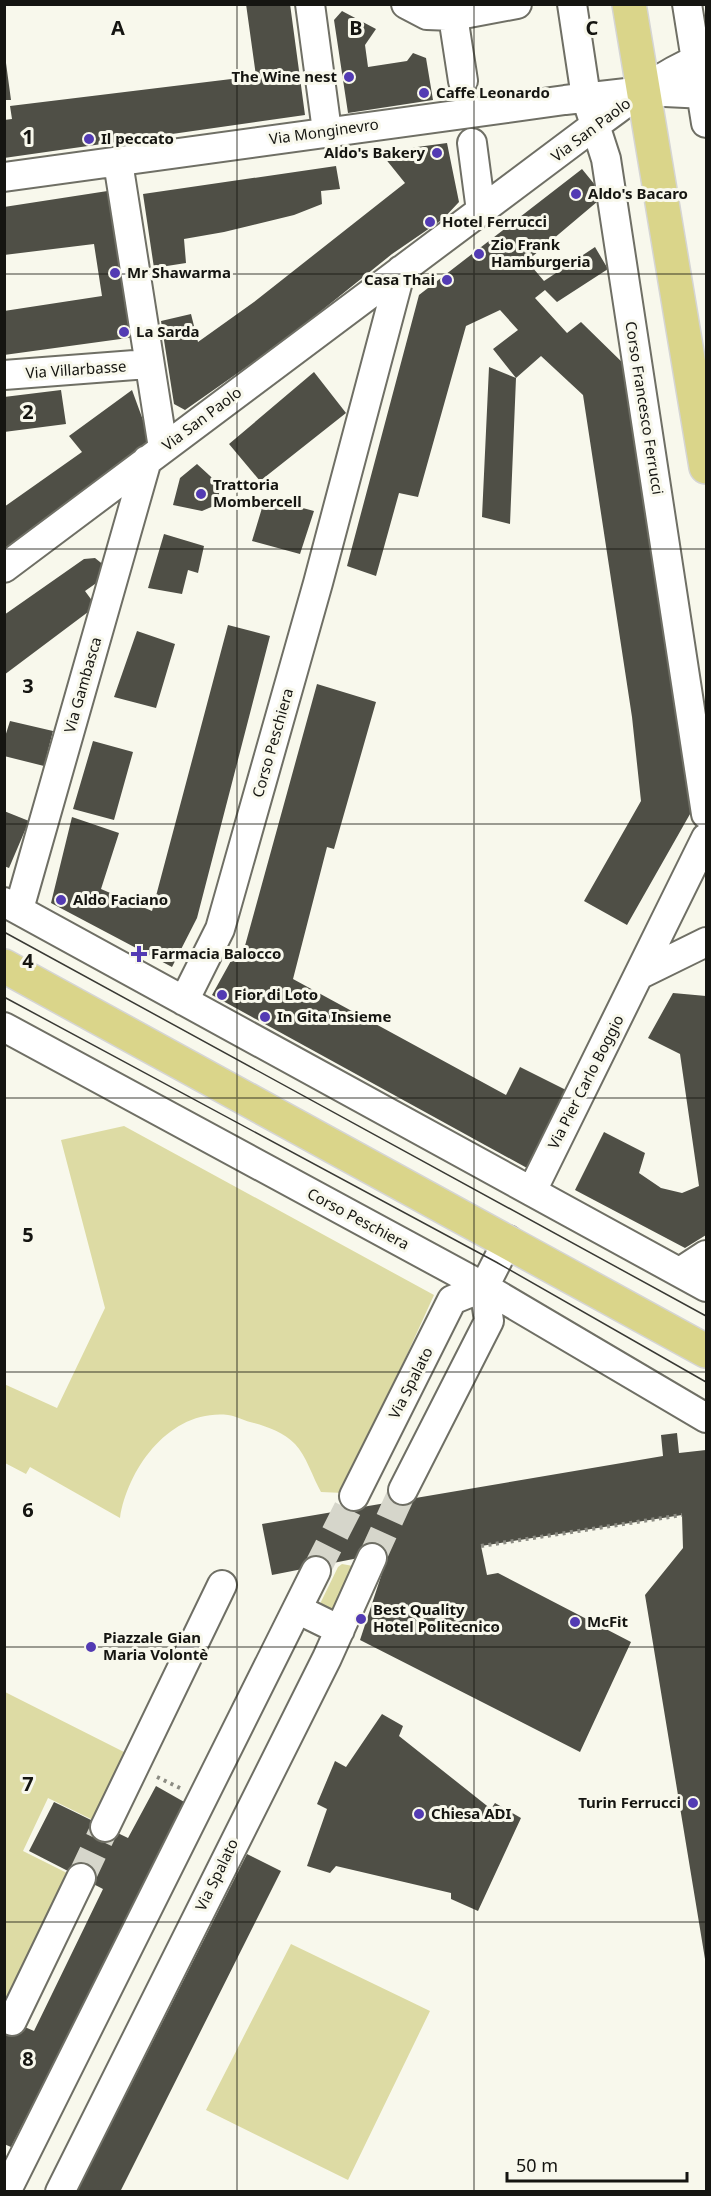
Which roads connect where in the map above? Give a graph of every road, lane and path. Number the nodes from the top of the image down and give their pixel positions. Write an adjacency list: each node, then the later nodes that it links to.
1 (309, 4): 15 (street)
2 (406, 4): 7 (street)
3 (517, 4): 7 (street)
4 (572, 4): 12 (street, Corso Francesco Ferrucci)
5 (629, 4): 10 (main road)
6 (687, 4): 8 (street)
7 (453, 16): 9 (street)
8 (701, 59): 10 (street, Via San Paolo); 11 (street)
9 (463, 81)
10 (644, 91): 11 (street); 12 (street, Via Monginevro); 14 (street, Via San Paolo); 24 (main road)
11 (704, 94): 13 (street)
12 (586, 98): 14 (street, Corso Francesco Ferrucci); 15 (street, Via Monginevro)
13 (706, 123)
14 (594, 126): 19 (street, Via San Paolo); 26 (street, Corso Francesco Ferrucci)
15 (327, 131): 17 (street, Via Monginevro)
16 (472, 143): 19 (street)
17 (118, 162): 18 (street, Via Monginevro); 21 (street, Via Gambasca)
18 (4, 177)
19 (481, 211): 20 (street, Via San Paolo)
20 (401, 270): 23 (street, Via San Paolo); 33 (street, Corso Peschiera)
21 (148, 364): 22 (street, Via Villarbasse); 23 (street, Via Gambasca)
22 (4, 375)
23 (155, 454): 25 (street, Via San Paolo); 29 (street, Via Gambasca)
24 (706, 467)
25 (4, 568)
26 (697, 692): 27 (street, Corso Francesco Ferrucci)
27 (706, 814)
28 (706, 838): 32 (street, Via Pier Carlo Boggio)
29 (12, 906): 33 (street)
30 (706, 942): 32 (street)
31 (4, 966): 36 (main road)
32 (641, 974): 35 (street, Via Pier Carlo Boggio)
33 (184, 1001): 35 (street)
34 (4, 1027): 39 (street, Corso Peschiera)
35 (532, 1191): 38 (street)
36 (508, 1240): 39 (street); 41 (main road)
37 (706, 1255): 38 (street)
38 (680, 1272): 40 (street)
39 (484, 1287): 42 (street, Corso Peschiera); 43 (street); 44 (street, Via Spalato)
40 (706, 1287)
41 (706, 1351)
42 (706, 1418)
43 (404, 1490)
44 (354, 1496)
45 (682, 1515): 46 (path)
46 (481, 1546)
47 (372, 1558): 51 (street, Via Spalato)
48 (316, 1571): 50 (street)
49 (222, 1584): 52 (street)
50 (297, 1609): 51 (street); 53 (street)
51 (340, 1630): 58 (street, Via Spalato)
52 (135, 1765): 53 (path); 54 (street)
53 (202, 1800): 57 (street)
54 (105, 1827)
55 (81, 1878): 56 (street)
56 (12, 2021)
57 (6, 2192)
58 (60, 2192)

